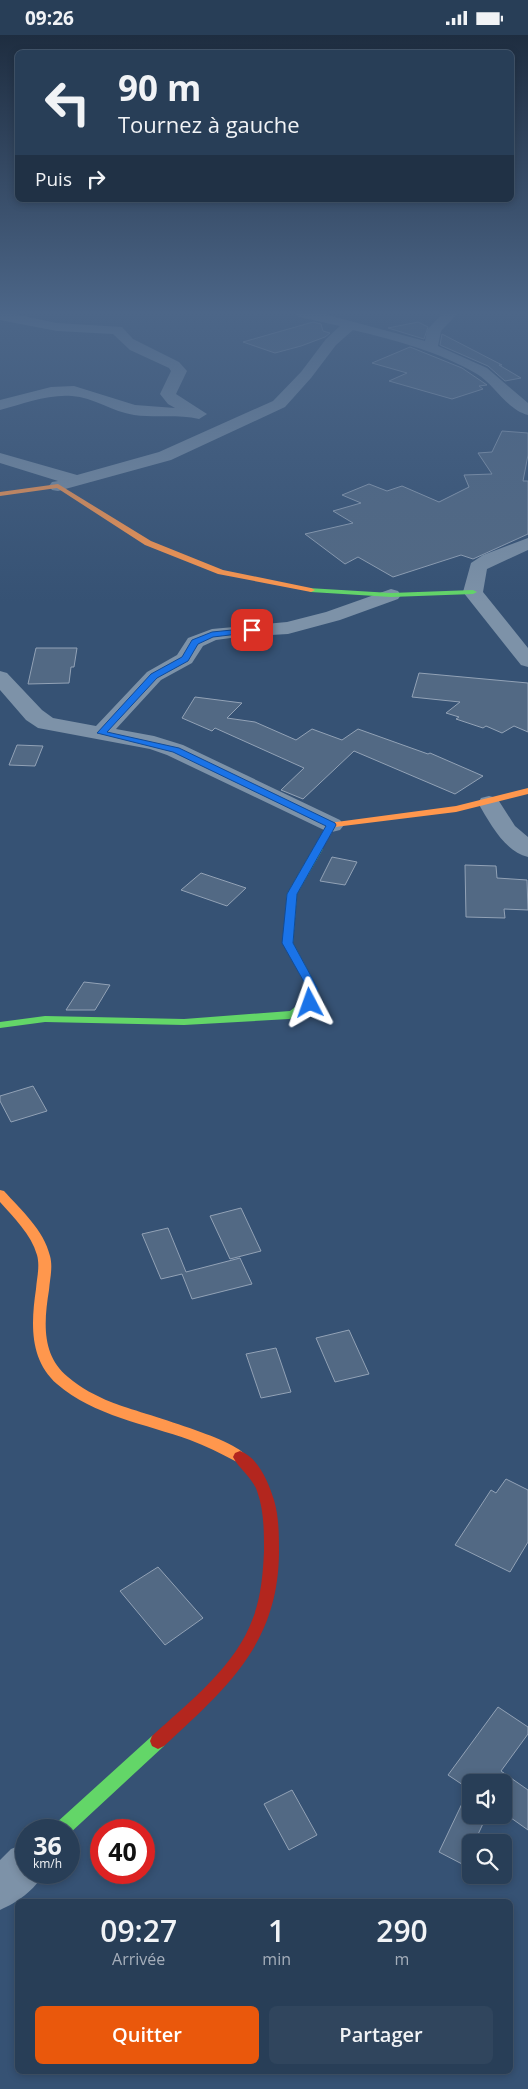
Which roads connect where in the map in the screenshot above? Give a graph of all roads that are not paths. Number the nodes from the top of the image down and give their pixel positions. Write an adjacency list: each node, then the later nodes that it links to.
1 (136, 410): 3 (street)
2 (267, 410): 4 (street)
3 (192, 411): 4 (street)
4 (236, 425): 6 (street)
5 (0, 458): 6 (street)
6 (77, 481): 7 (street)
7 (58, 487): 8 (street); 11 (street)
8 (0, 494)
9 (528, 543): 10 (street)
10 (473, 592): 11 (street); 12 (street)
11 (392, 595): 14 (street)
12 (528, 661)
13 (0, 677): 14 (street)
14 (101, 733): 17 (street)
15 (528, 791): 16 (street)
16 (489, 803): 17 (street); 18 (street)
17 (332, 825): 19 (street)
18 (528, 850)
19 (0, 1025)
20 (0, 1193): 21 (street)
21 (74, 1819)
22 (15, 1875): 23 (street)
23 (0, 1889)

